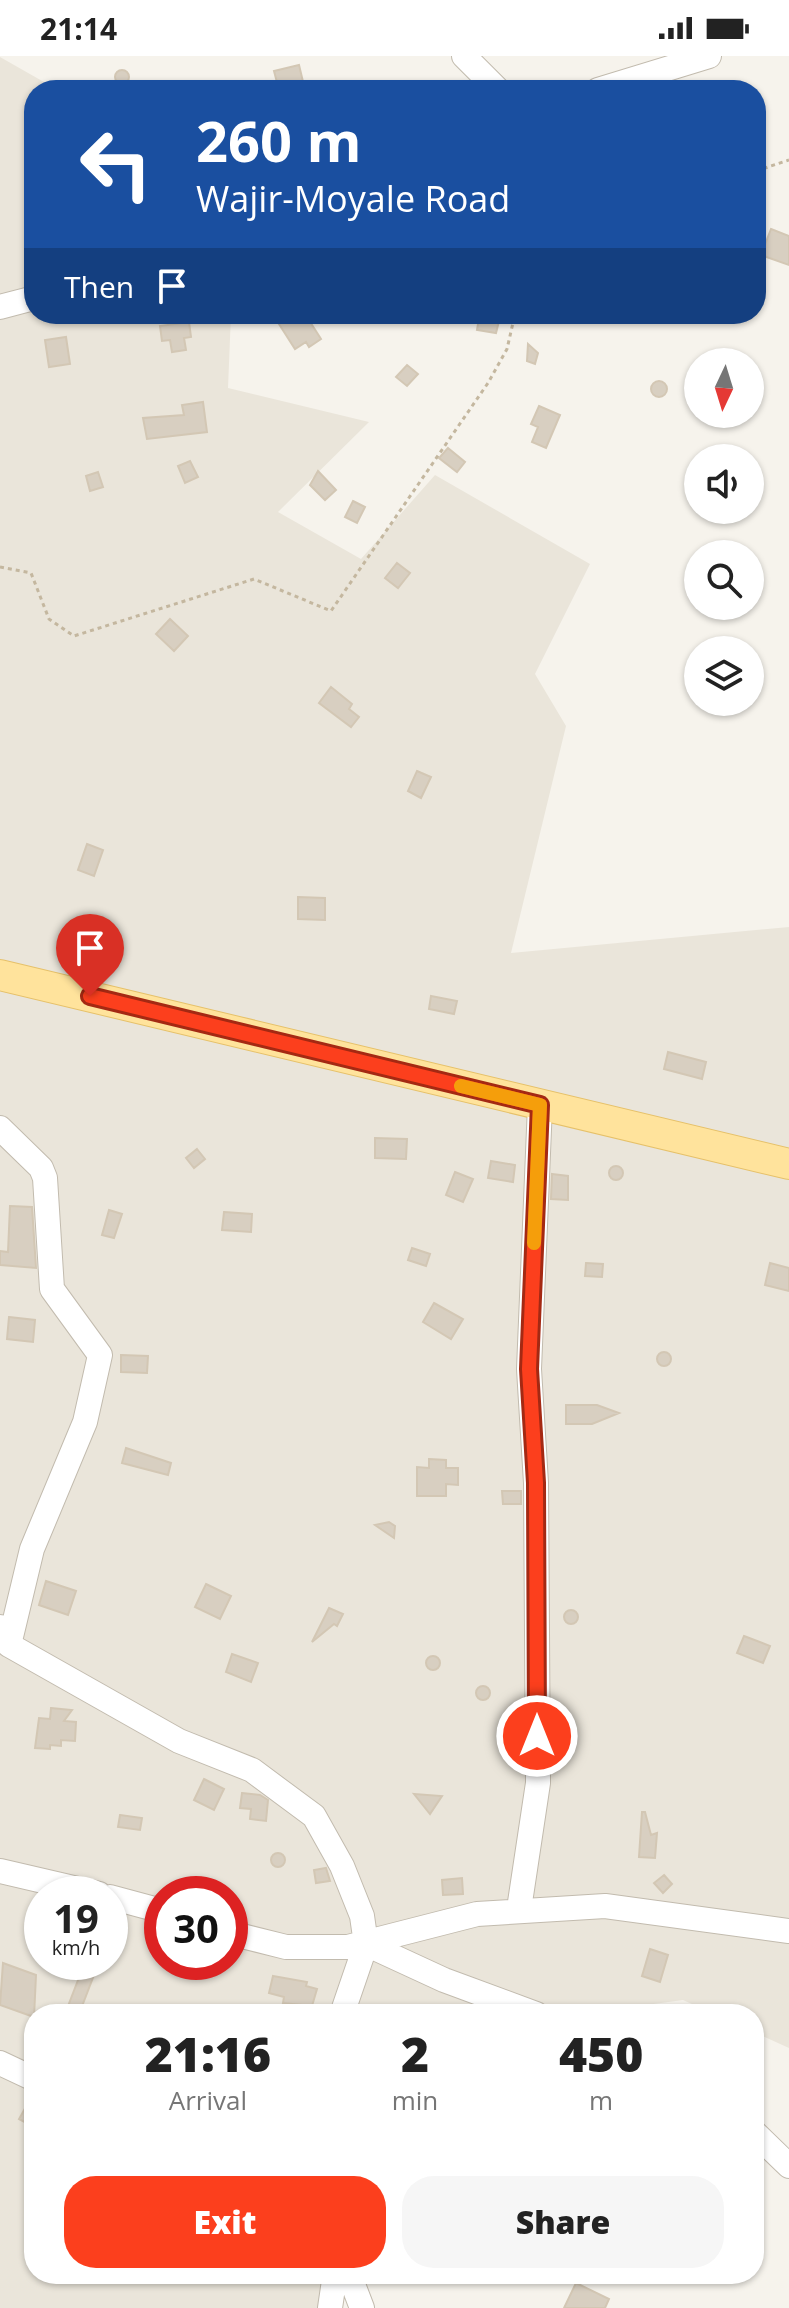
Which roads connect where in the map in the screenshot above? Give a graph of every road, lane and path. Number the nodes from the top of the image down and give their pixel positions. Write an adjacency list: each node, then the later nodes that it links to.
1 (464, 56): 3 (street)
2 (709, 56): 4 (street)
3 (488, 80)
4 (631, 80)
5 (789, 160): 6 (path)
6 (766, 168)
7 (24, 301): 8 (street)
8 (0, 307)
9 (513, 324): 10 (path)
10 (0, 567)
11 (0, 975): 12 (main road)
12 (540, 1105): 14 (main road); 18 (street)
13 (0, 1128): 15 (street)
14 (789, 1164)
15 (4, 1636): 21 (street)
16 (0, 1871): 17 (street)
17 (24, 1877)
18 (519, 1909): 19 (street); 21 (street)
19 (789, 1931)
20 (248, 1938): 21 (street)
21 (366, 1944): 22 (street); 23 (street)
22 (345, 2004)
23 (509, 2004)
24 (0, 2063): 25 (street)
25 (24, 2074)
26 (764, 2142): 27 (street)
27 (789, 2166)
28 (334, 2284): 30 (street)
29 (353, 2284): 31 (street)
30 (330, 2308)
31 (362, 2308)

